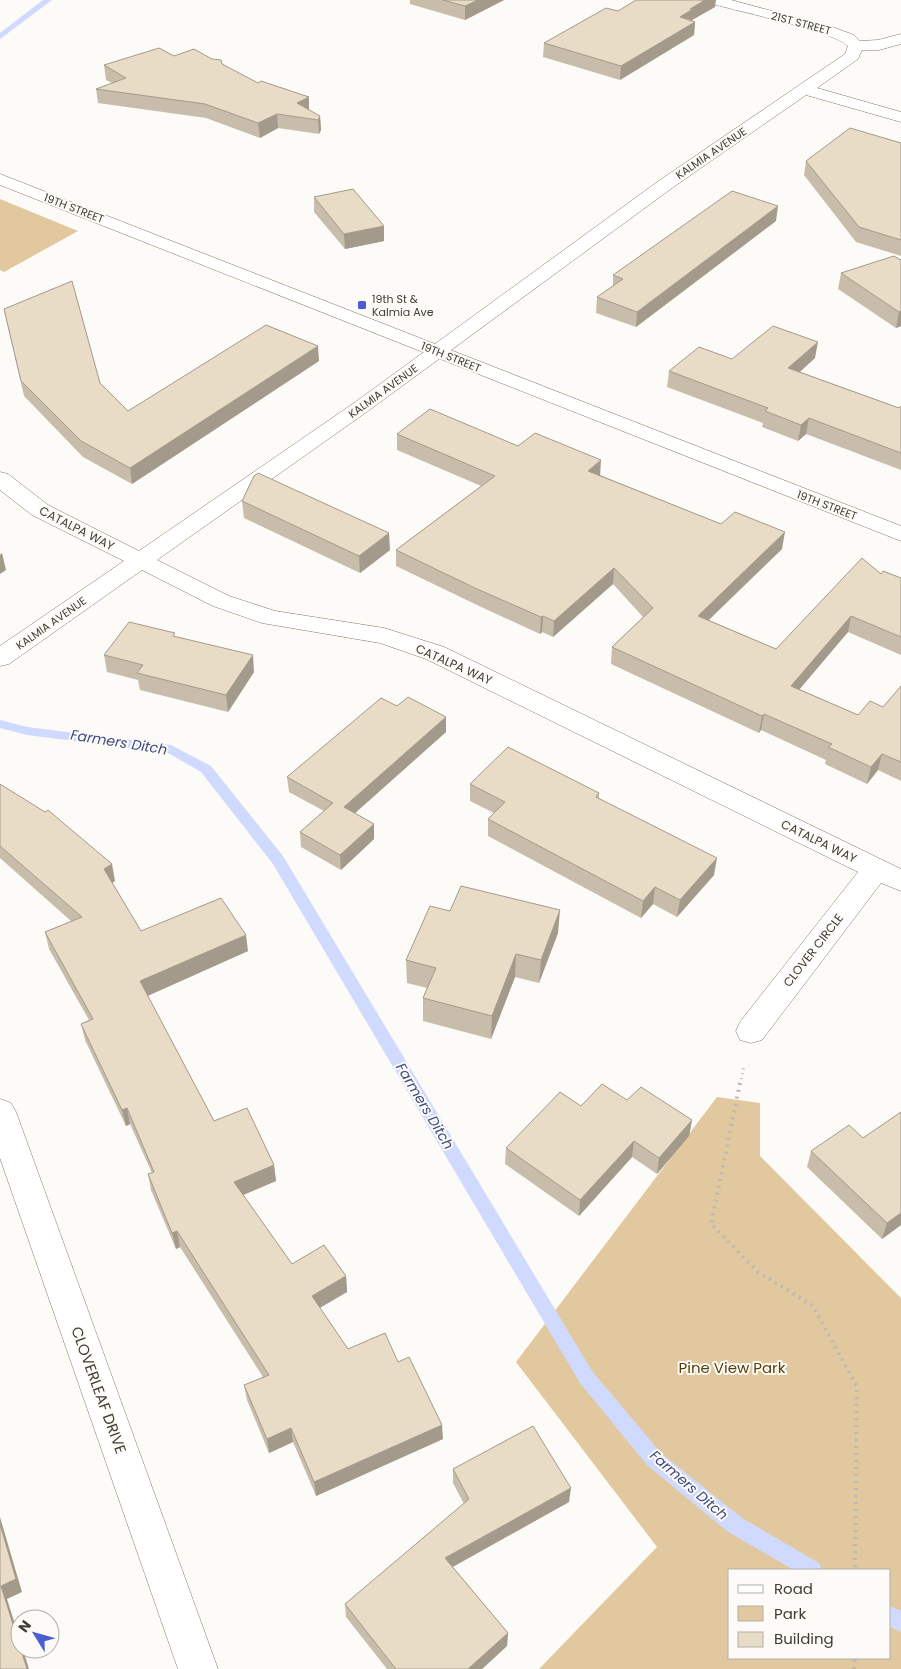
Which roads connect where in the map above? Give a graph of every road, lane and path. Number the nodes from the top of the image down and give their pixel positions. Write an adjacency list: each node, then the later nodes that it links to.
1 (714, 0): 3 (street, 21ST STREET)
2 (901, 39): 3 (street)
3 (856, 46): 4 (street, KALMIA AVENUE)
4 (804, 89): 5 (street); 7 (street, KALMIA AVENUE)
5 (901, 117)
6 (0, 180): 7 (street, 19TH STREET)
7 (438, 351): 9 (street, 19TH STREET); 10 (street, KALMIA AVENUE)
8 (0, 479): 10 (street, CATALPA WAY)
9 (901, 534)
10 (141, 560): 11 (street, KALMIA AVENUE); 12 (street, CATALPA WAY)
11 (0, 658)
12 (889, 875): 13 (street, CLOVER CIRCLE)
13 (751, 1031): 15 (path)
14 (0, 1112): 16 (street, CLOVERLEAF DRIVE)
15 (854, 1569)
16 (198, 1669)

